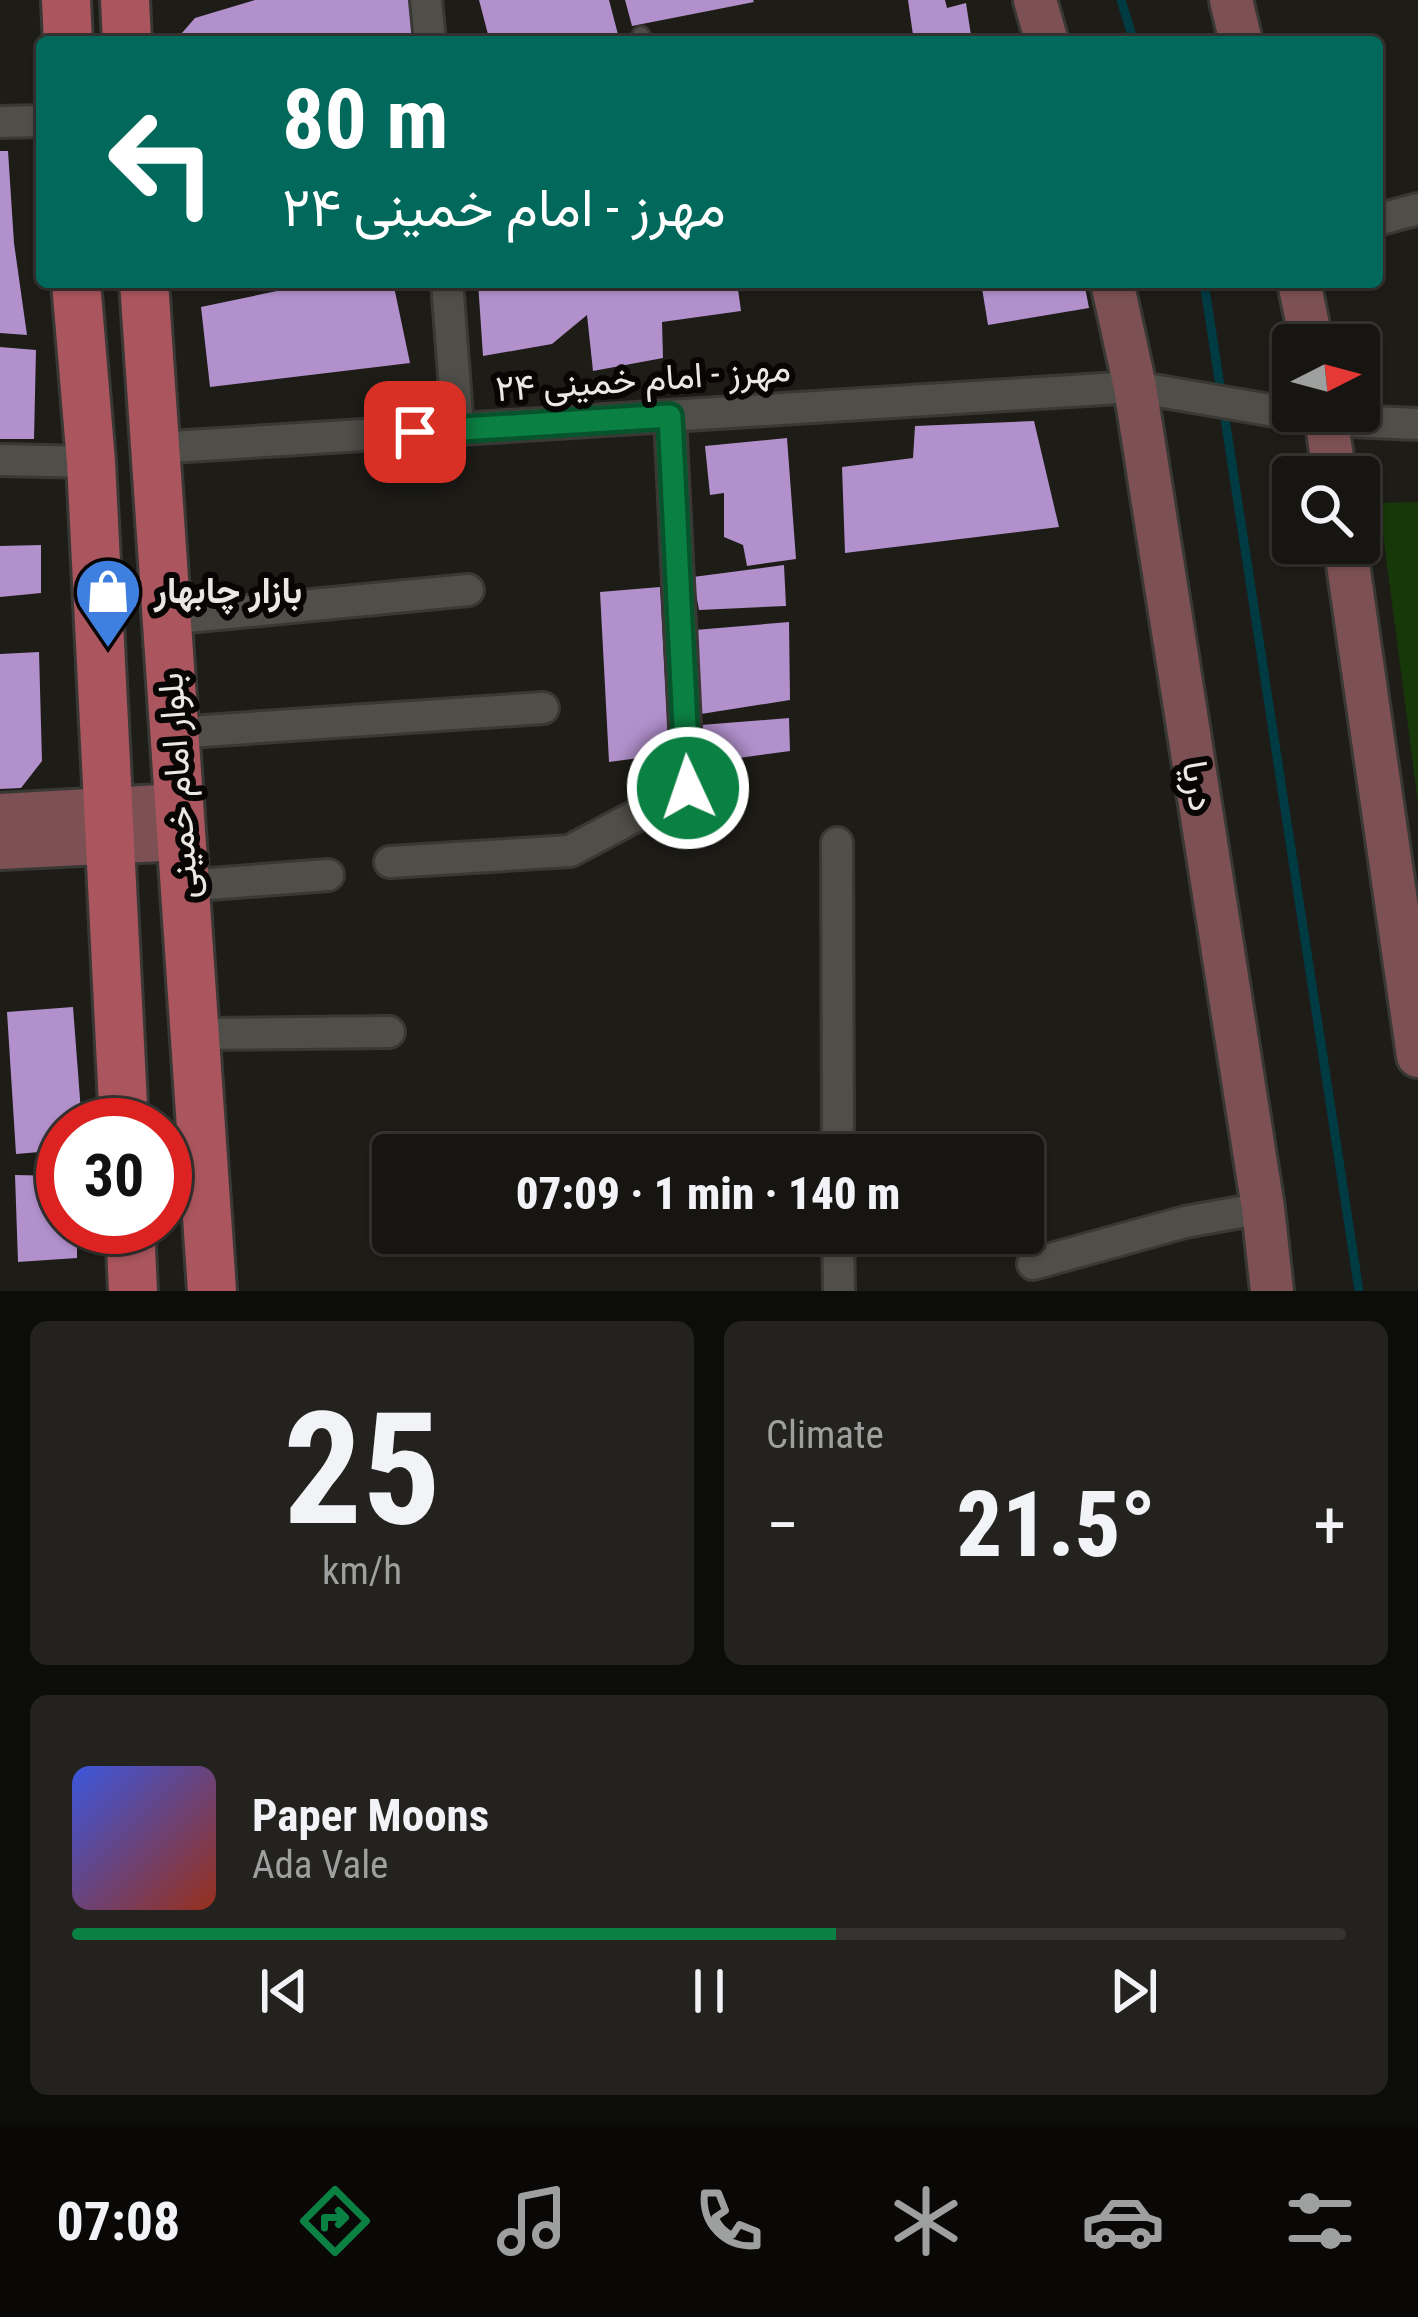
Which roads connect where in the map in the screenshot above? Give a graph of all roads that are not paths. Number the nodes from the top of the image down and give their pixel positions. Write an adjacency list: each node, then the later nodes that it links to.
1 (66, 0): 6 (main road)
2 (124, 0): 7 (main road)
3 (426, 0): 8 (street)
4 (1035, 0): 9 (street)
5 (1231, 0): 10 (street)
6 (68, 36)
7 (127, 36)
8 (429, 36)
9 (1045, 36)
10 (1240, 36)
11 (36, 121): 12 (street)
12 (0, 122)
13 (1418, 208): 14 (street)
14 (1383, 218)
15 (76, 288): 29 (main road, بلوار امام خمینی)
16 (144, 288): 27 (main road, بلوار امام خمینی)
17 (448, 288): 26 (street)
18 (1113, 288): 21 (street, دریا)
19 (1300, 288): 20 (street)
20 (1308, 324)
21 (1135, 387): 22 (street, مهرز - امام خمینی ۲۴); 23 (street, مهرز - امام خمینی ۲۴); 48 (street, دریا)
22 (1272, 408)
23 (670, 416): 26 (street, مهرز - امام خمینی ۲۴); 40 (street)
24 (1380, 421): 25 (street, مهرز - امام خمینی ۲۴)
25 (1418, 424)
26 (458, 429): 27 (street, مهرز - امام خمینی ۲۴)
27 (155, 448): 32 (main road, بلوار امام خمینی)
28 (0, 460): 29 (street)
29 (91, 462): 36 (main road, بلوار امام خمینی)
30 (1348, 564): 44 (street)
31 (468, 590): 32 (street)
32 (167, 619): 34 (main road, بلوار امام خمینی)
33 (543, 708): 34 (street)
34 (174, 733): 37 (main road, بلوار امام خمینی)
35 (0, 815): 36 (street)
36 (109, 826): 37 (street); 39 (street); 45 (main road, بلوار امام خمینی)
37 (182, 843): 41 (street); 43 (main road, بلوار امام خمینی)
38 (837, 843): 47 (street)
39 (0, 848)
40 (391, 862)
41 (328, 875)
42 (388, 1032): 43 (street)
43 (197, 1052): 45 (main road); 53 (main road, بلوار امام خمینی)
44 (1418, 1056)
45 (121, 1077): 46 (main road, بلوار امام خمینی)
46 (122, 1098)
47 (838, 1134)
48 (1263, 1208): 51 (street); 55 (street, دریا)
49 (131, 1254): 52 (main road)
50 (838, 1254): 54 (street)
51 (1033, 1264)
52 (133, 1291)
53 (212, 1291)
54 (838, 1291)
55 (1272, 1291)

